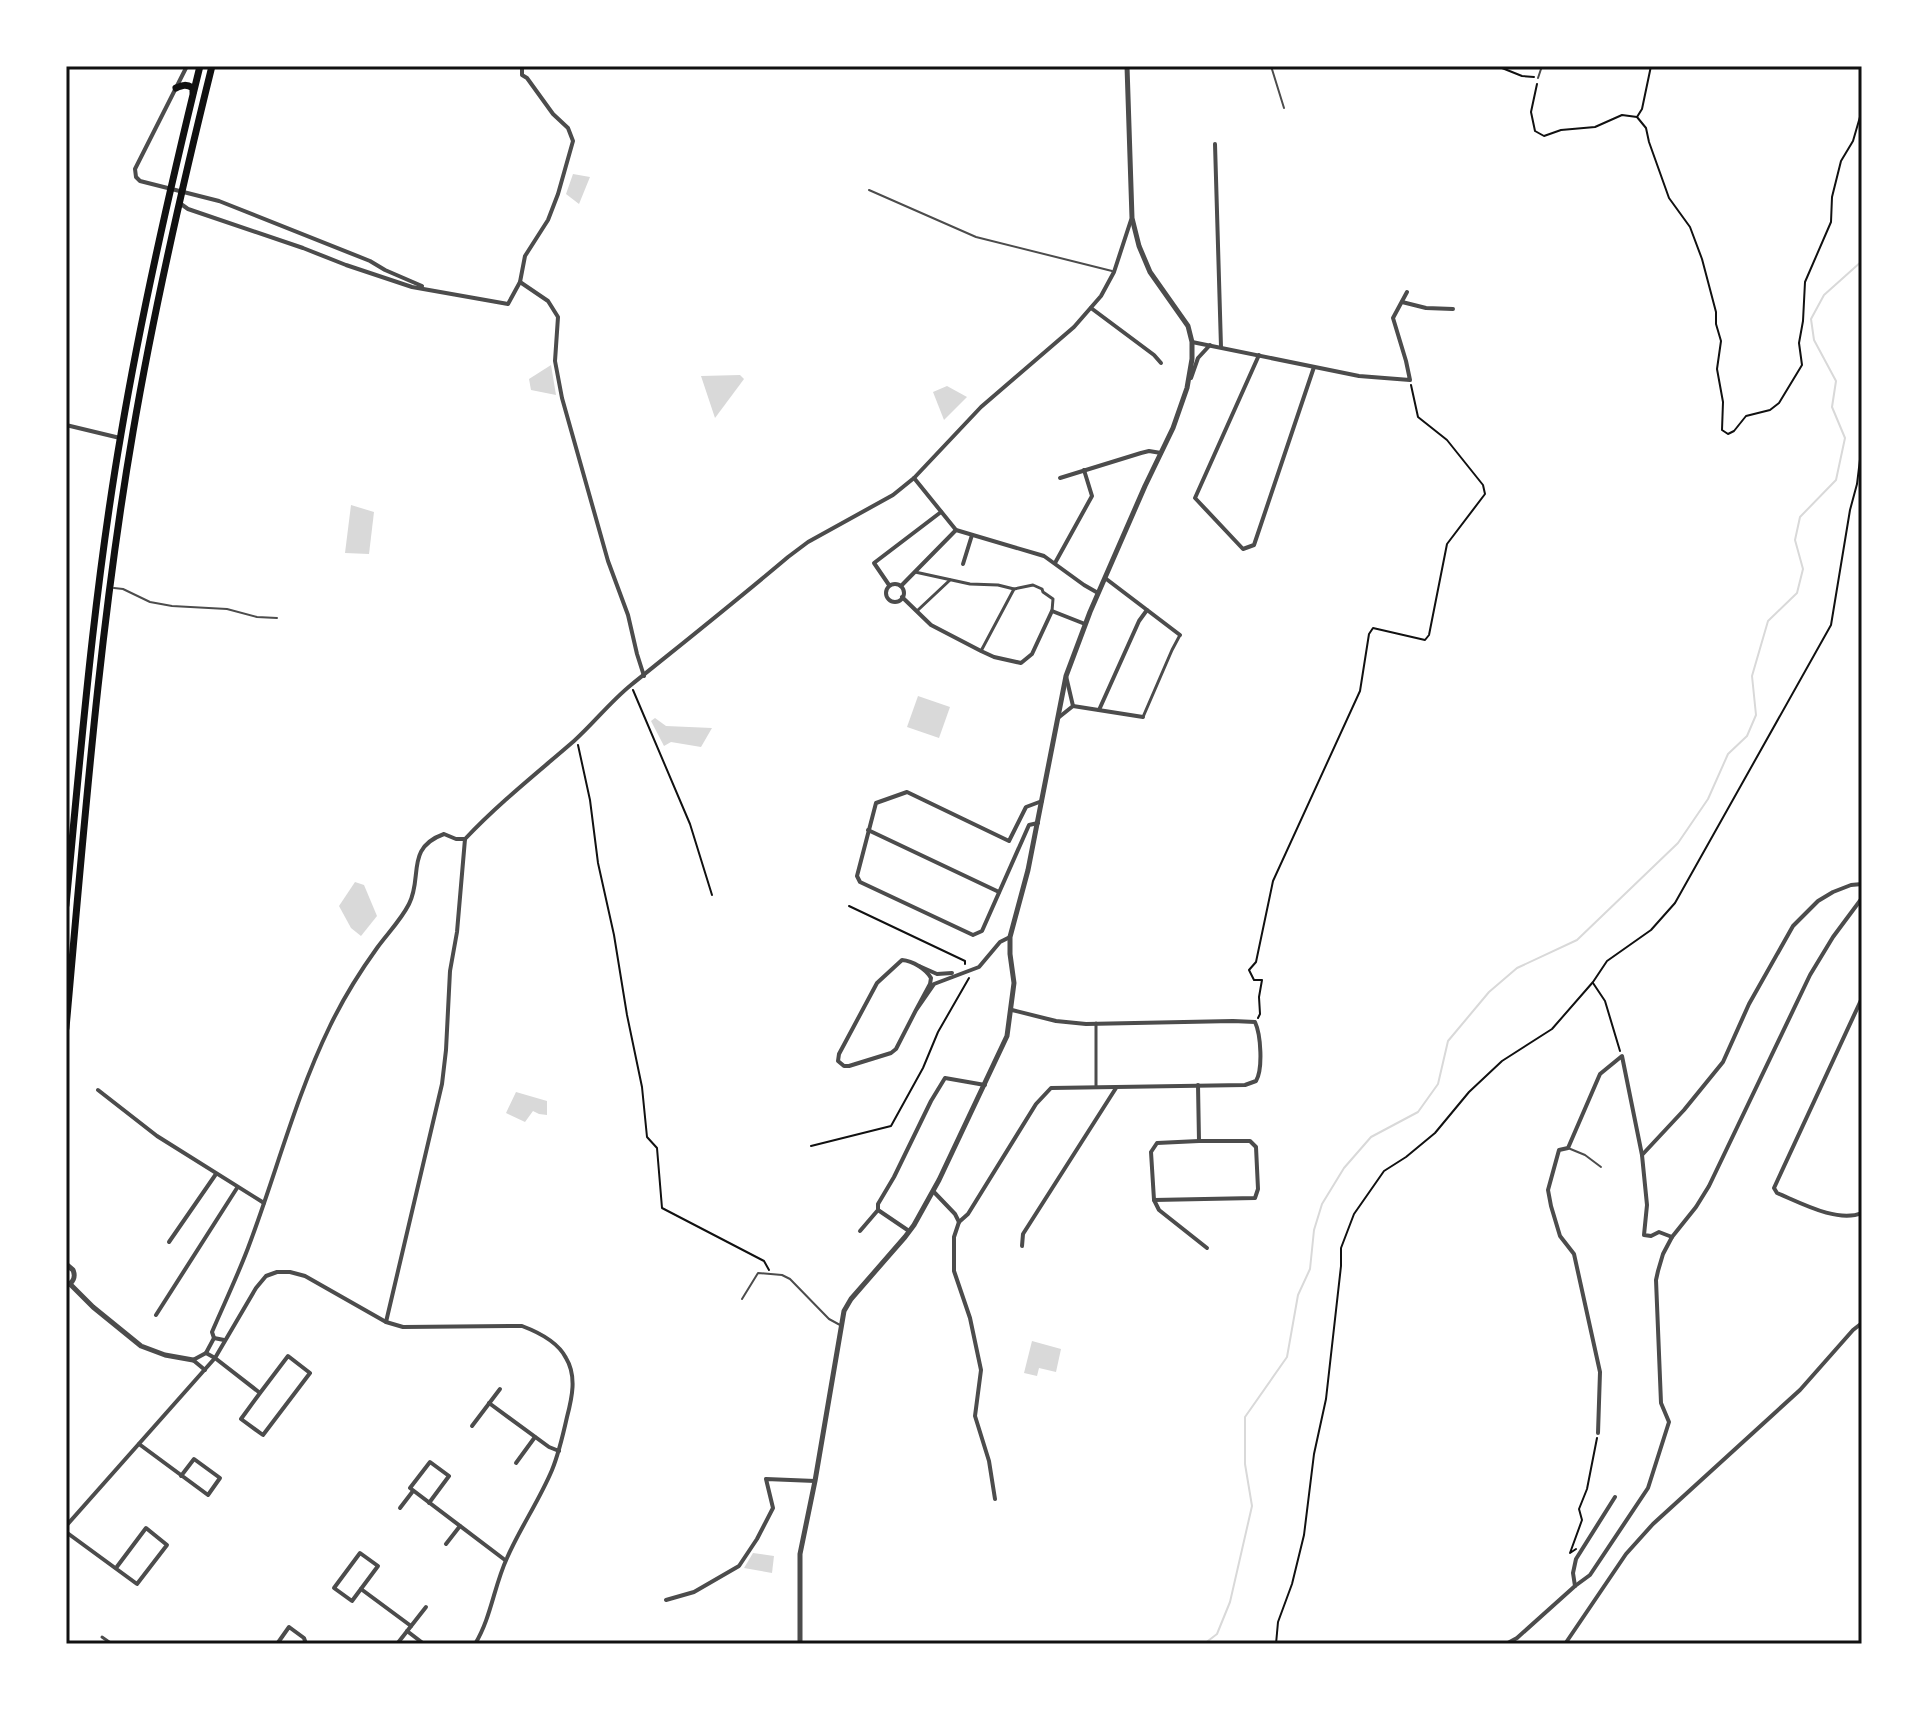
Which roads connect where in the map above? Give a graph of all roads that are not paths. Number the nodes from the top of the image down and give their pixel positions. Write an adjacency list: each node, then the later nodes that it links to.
1 (187, 66): 9 (street)
2 (200, 66): 10 (main road)
3 (212, 66): 14 (main road)
4 (522, 66): 17 (street)
5 (1127, 66): 15 (street)
6 (1271, 66): 11 (lane)
7 (1542, 66): 8 (lane)
8 (1538, 78)
9 (176, 88): 10 (main road); 18 (street)
10 (193, 94): 31 (main road)
11 (1284, 108)
12 (1215, 144): 25 (street)
13 (869, 190): 16 (lane)
14 (178, 201): 18 (street); 46 (main road)
15 (1132, 218): 16 (street); 23 (street)
16 (1114, 272): 21 (street)
17 (520, 282): 18 (street); 57 (street)
18 (431, 290)
19 (1407, 292): 20 (street)
20 (1402, 302): 22 (street); 28 (street)
21 (1091, 308): 27 (street); 34 (street)
22 (1453, 309)
23 (1192, 342): 24 (street); 29 (street)
24 (1210, 345): 25 (street); 29 (street)
25 (1221, 347): 26 (street)
26 (1259, 355): 28 (street); 28 (street)
27 (1161, 363)
28 (1314, 367)
29 (1187, 388): 32 (street)
30 (66, 425): 31 (street)
31 (120, 438): 67 (main road)
32 (1161, 453): 33 (street); 42 (street)
33 (1084, 470): 35 (street); 39 (street)
34 (914, 478): 36 (street); 57 (street)
35 (1060, 478)
36 (941, 512): 37 (street); 44 (street)
37 (956, 530): 38 (street); 41 (street)
38 (972, 535): 39 (street); 40 (street)
39 (1055, 563): 48 (street)
40 (963, 564)
41 (915, 572): 43 (street); 45 (street)
42 (1105, 578): 48 (street); 50 (street)
43 (950, 580): 47 (street); 52 (street)
44 (889, 585): 45 (street); 49 (street)
45 (901, 586): 49 (street)
46 (110, 588): 53 (lane); 81 (main road)
47 (1014, 589): 51 (street); 56 (street)
48 (1098, 593): 54 (street)
49 (902, 597): 52 (street)
50 (1147, 610): 55 (street); 60 (street)
51 (1052, 611): 54 (street); 56 (street)
52 (916, 612): 56 (street)
53 (277, 618)
54 (1085, 624): 58 (street)
55 (1180, 635): 61 (street)
56 (981, 651)
57 (644, 676): 66 (street)
58 (1066, 676): 59 (street); 62 (street)
59 (1073, 706): 60 (street); 62 (street)
60 (1099, 710): 61 (street)
61 (1143, 717)
62 (1058, 718): 63 (street)
63 (1042, 801): 64 (street); 68 (street)
64 (1038, 823): 69 (street); 74 (street)
65 (868, 830): 68 (street); 71 (street); 71 (street)
66 (465, 839): 95 (street); 109 (street)
67 (69, 841): 73 (main road)
68 (1009, 841): 69 (street)
69 (1019, 846): 71 (street)
70 (1862, 884): 89 (street)
71 (999, 892)
72 (1862, 898): 101 (street)
73 (66, 905)
74 (1010, 937): 76 (street); 79 (street)
75 (917, 965): 76 (street); 78 (street); 78 (street)
76 (967, 971): 78 (street)
77 (1862, 998): 97 (street)
78 (916, 1010)
79 (1012, 1010): 80 (street); 82 (street)
80 (1096, 1023): 83 (street); 85 (street)
81 (66, 1028)
82 (985, 1085): 93 (street); 96 (street)
83 (1198, 1085): 84 (street); 87 (street)
84 (1117, 1086): 85 (street); 103 (street)
85 (1096, 1087): 98 (street)
86 (98, 1090): 91 (street)
87 (1199, 1141): 94 (street); 94 (street)
88 (1568, 1148): 89 (street); 90 (lane); 122 (street)
89 (1642, 1155): 101 (street)
90 (1601, 1167)
91 (216, 1174): 92 (street); 102 (street)
92 (237, 1188): 95 (street); 108 (street)
93 (933, 1191): 98 (street); 100 (street)
94 (1154, 1200): 104 (street)
95 (264, 1203): 112 (street)
96 (878, 1210): 99 (street); 100 (street)
97 (1862, 1213)
98 (959, 1222): 131 (street)
99 (860, 1231)
100 (909, 1232): 111 (street)
101 (1672, 1237): 140 (street)
102 (169, 1242)
103 (1022, 1246)
104 (1207, 1248)
105 (66, 1264): 106 (street)
106 (68, 1285): 116 (street)
107 (742, 1299): 111 (lane)
108 (156, 1315)
109 (386, 1322): 113 (street); 125 (street)
110 (1862, 1323): 154 (street)
111 (841, 1326): 128 (street)
112 (214, 1338): 113 (street); 114 (street)
113 (225, 1340): 115 (street)
114 (206, 1353): 115 (street); 116 (street)
115 (215, 1358): 117 (street); 119 (street)
116 (193, 1360): 117 (street)
117 (205, 1370): 124 (street)
118 (500, 1389): 120 (street)
119 (260, 1393): 119 (street)
120 (489, 1403): 121 (street); 123 (street)
121 (472, 1426)
122 (1598, 1433)
123 (535, 1437): 125 (street); 126 (street)
124 (139, 1444): 127 (street); 134 (street)
125 (559, 1451): 138 (street)
126 (516, 1463)
127 (181, 1476): 127 (street)
128 (815, 1481): 142 (street); 152 (street)
129 (413, 1491): 132 (street); 132 (street); 133 (street)
130 (1615, 1497): 140 (street)
131 (995, 1499)
132 (429, 1503): 135 (street)
133 (400, 1508)
134 (66, 1526)
135 (460, 1526): 137 (street); 138 (street)
136 (66, 1532): 139 (street)
137 (446, 1544)
138 (506, 1560): 151 (street)
139 (116, 1568): 139 (street)
140 (1575, 1586): 153 (street)
141 (361, 1589): 141 (street); 144 (street)
142 (666, 1600)
143 (426, 1607): 144 (street)
144 (409, 1629): 149 (street); 150 (street)
145 (102, 1637): 146 (street)
146 (112, 1644)
147 (277, 1644): 148 (street)
148 (306, 1644)
149 (397, 1644)
150 (424, 1644)
151 (475, 1644)
152 (800, 1644)
153 (1506, 1644)
154 (1565, 1644)

